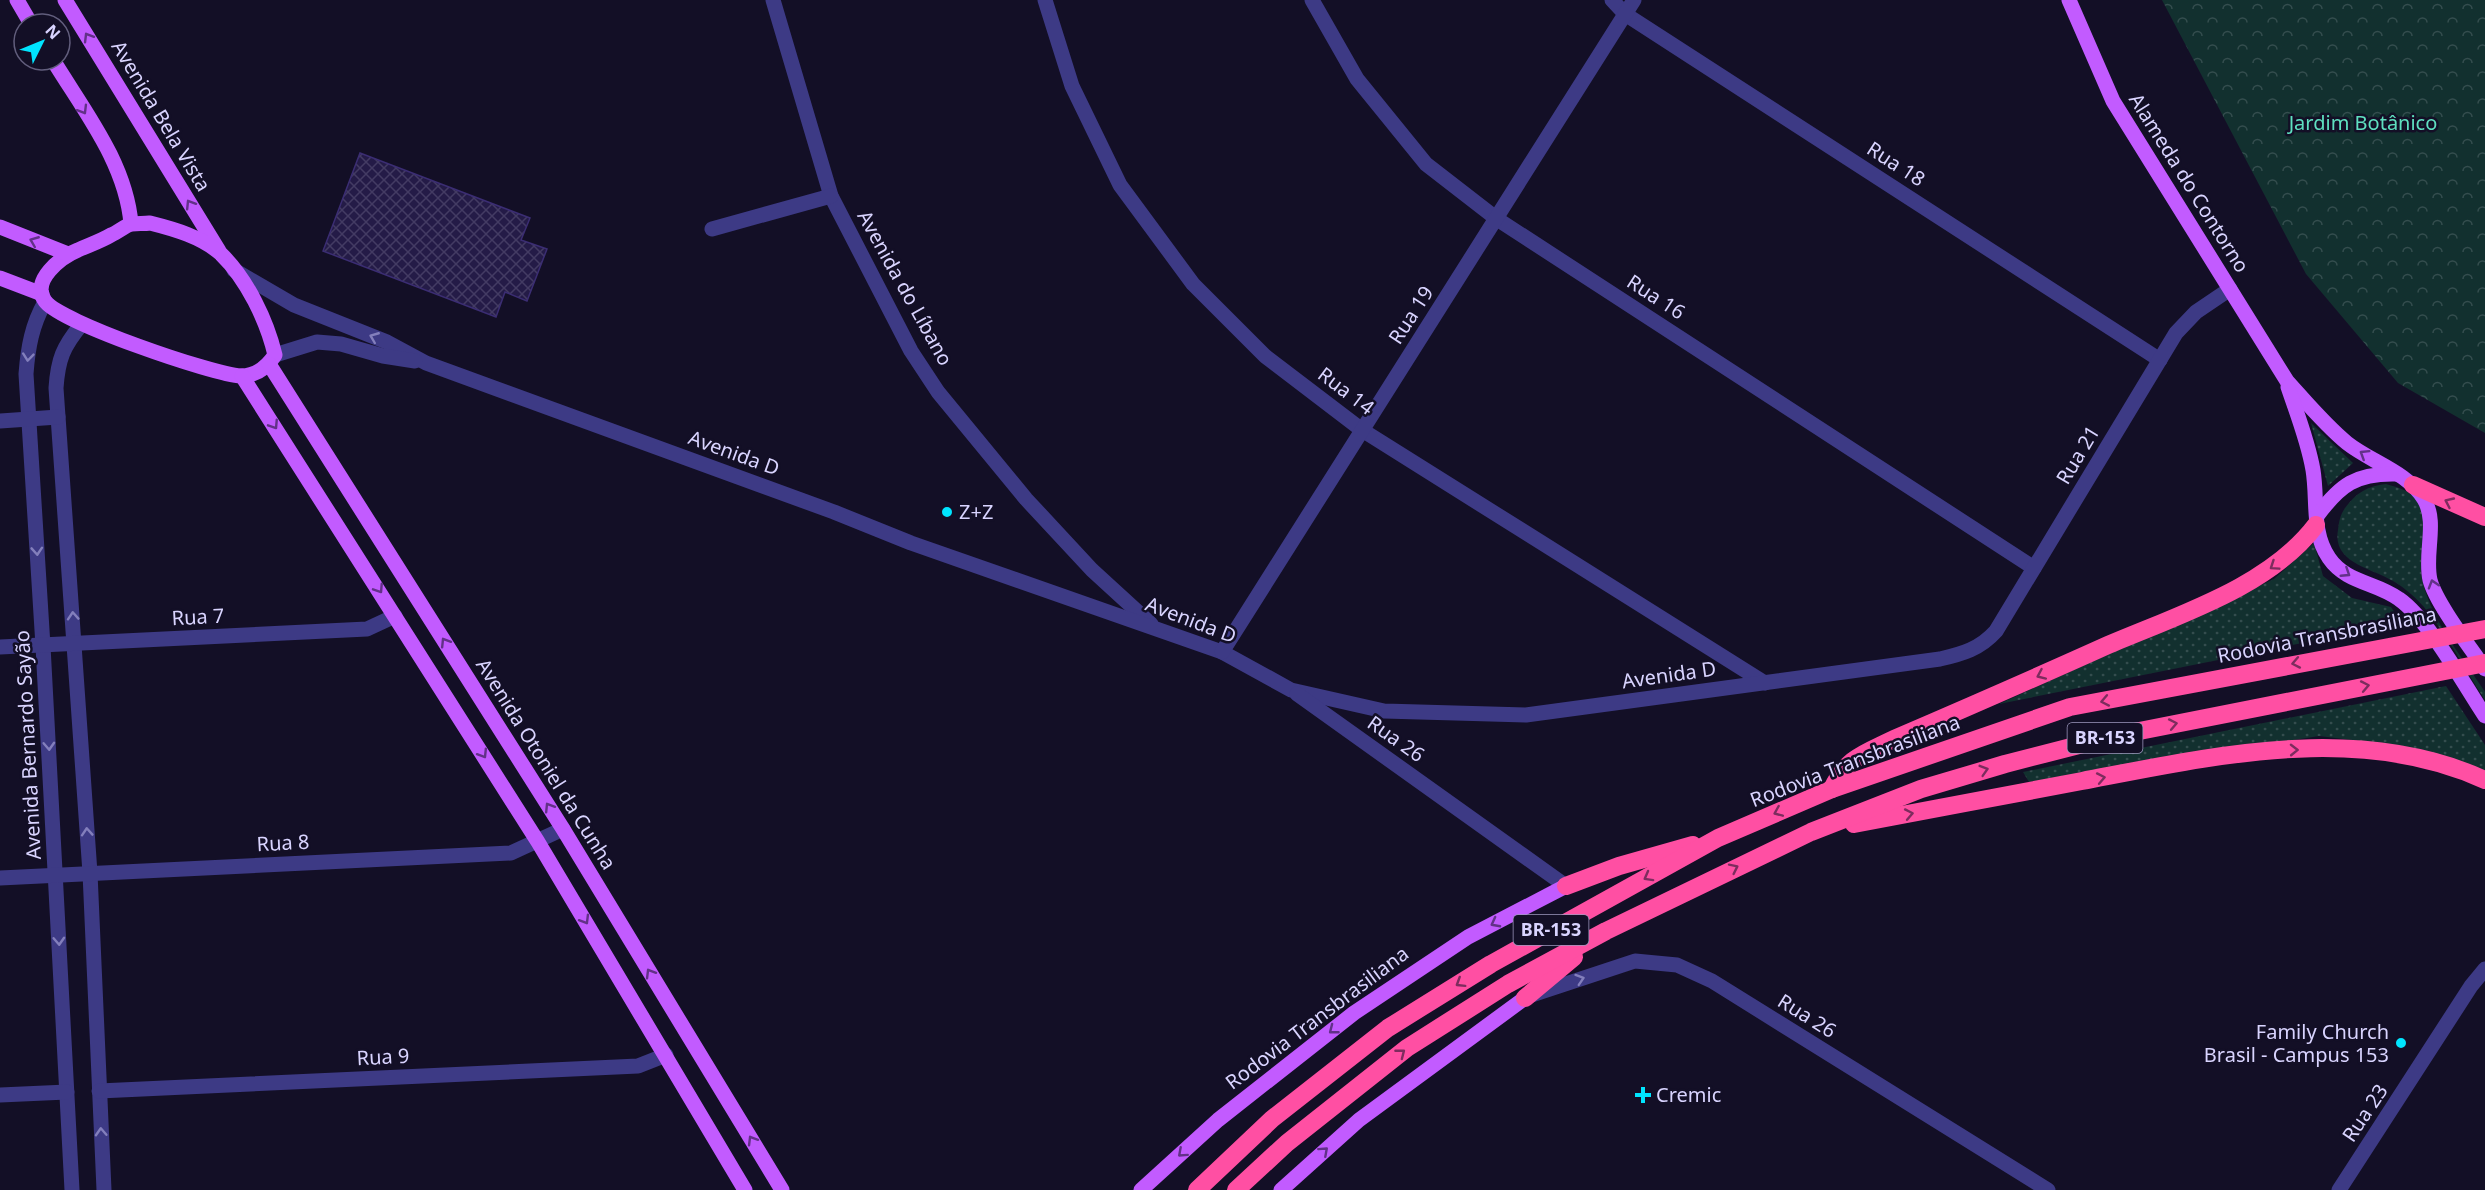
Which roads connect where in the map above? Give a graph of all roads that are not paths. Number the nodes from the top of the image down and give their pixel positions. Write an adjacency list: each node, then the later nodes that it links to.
1 (65, 0): 16 (main road, Avenida Bela Vista, one-way to 1)
2 (773, 0): 10 (street, Avenida do Líbano)
3 (1045, 0): 30 (street, Rua 14)
4 (1312, 0): 11 (street, Rua 16)
5 (1612, 0): 8 (street, Rua 18)
6 (1634, 0): 8 (street, Rua 19)
7 (2069, 0): 19 (main road, Alameda do Contorno)
8 (1625, 14): 11 (street, Rua 19); 23 (street, Rua 18)
9 (60, 72): 12 (main road, one-way to 12)
10 (831, 196): 14 (street); 37 (street, Avenida do Líbano)
11 (1497, 219): 30 (street, Rua 19); 35 (street, Rua 16)
12 (131, 224): 15 (main road); 16 (main road)
13 (0, 227): 15 (main road, one-way to 13)
14 (712, 229)
15 (68, 254): 20 (main road)
16 (220, 254): 17 (main road, Avenida Otoniel da Cunha)
17 (234, 270): 22 (main road, Avenida Otoniel da Cunha); 24 (street, Avenida D, one-way to 17)
18 (0, 278): 20 (main road)
19 (2230, 289): 23 (street, Rua 21); 26 (main road, Alameda do Contorno)
20 (43, 298): 21 (main road); 28 (street, Avenida Bernardo Sayão, one-way to 28)
21 (81, 325): 25 (main road); 27 (street)
22 (272, 360): 24 (street, Avenida D); 25 (main road); 51 (main road, Avenida Otoniel da Cunha, one-way to 22)
23 (2160, 360): 35 (street, Rua 21)
24 (426, 363): 37 (street, Avenida D)
25 (242, 376): 36 (main road, one-way to 36)
26 (2287, 381): 31 (main road, Alameda do Contorno, one-way to 26); 34 (main road, Alameda do Contorno)
27 (58, 417): 28 (street); 39 (street, one-way to 27)
28 (29, 421): 29 (street); 40 (street, Avenida Bernardo Sayão, one-way to 40)
29 (0, 422)
30 (1362, 430): 43 (street, Rua 19); 46 (street, Rua 14)
31 (2396, 474): 32 (main road, Alameda do Contorno); 34 (main road)
32 (2413, 485): 33 (highway, one-way to 32); 45 (main road, one-way to 32)
33 (2485, 517)
34 (2316, 520): 48 (main road, Alameda do Contorno, one-way to 48); 50 (highway, one-way to 50)
35 (2034, 568): 42 (street, Rua 21)
36 (395, 616): 39 (street, Rua 7); 54 (main road, one-way to 54)
37 (1156, 628): 43 (street, Avenida D)
38 (2485, 629): 50 (highway, Rodovia Transbrasiliana / BR-153, one-way to 50)
39 (75, 644): 40 (street, Rua 7); 55 (street, one-way to 39)
40 (44, 645): 41 (street, Rua 7); 56 (street, Avenida Bernardo Sayão, one-way to 56)
41 (0, 647)
42 (1970, 651): 46 (street, Avenida D)
43 (1222, 652): 47 (street, Avenida D)
44 (2485, 663): 52 (highway, BR-153, one-way to 44)
45 (2485, 669)
46 (1764, 683): 47 (street, Avenida D)
47 (1290, 690): 58 (street, Rua 26)
48 (2485, 716)
49 (2485, 780): 52 (highway, one-way to 49)
50 (1832, 789): 53 (highway, Rodovia Transbrasiliana / BR-153, one-way to 53)
51 (563, 829): 54 (street, Rua 8); 69 (main road, Avenida Otoniel da Cunha, one-way to 51)
52 (1810, 832): 59 (highway, BR-153, one-way to 52)
53 (1718, 838): 58 (highway); 71 (highway, Rodovia Transbrasiliana / BR-153, one-way to 71)
54 (538, 842): 55 (street, Rua 8); 62 (main road, one-way to 62)
55 (90, 873): 56 (street, Rua 8); 63 (street)
56 (56, 875): 57 (street, Rua 8); 64 (street, Avenida Bernardo Sayão, one-way to 64)
57 (0, 878)
58 (1566, 886): 70 (main road, Rodovia Transbrasiliana, one-way to 70)
59 (1606, 931): 61 (highway); 72 (highway, BR-153, one-way to 59)
60 (2485, 969): 75 (street, Rua 23)
61 (1525, 998): 73 (main road, one-way to 61); 74 (street, Rua 26, one-way to 74)
62 (666, 1055): 63 (street, Rua 9); 68 (main road)
63 (99, 1091): 67 (street, one-way to 63)
64 (67, 1092): 65 (street); 66 (street, Avenida Bernardo Sayão)
65 (0, 1095)
66 (72, 1190)
67 (104, 1190)
68 (745, 1190)
69 (782, 1190)
70 (1141, 1190)
71 (1197, 1190)
72 (1236, 1190)
73 (1281, 1190)
74 (2048, 1190)
75 (2339, 1190)

